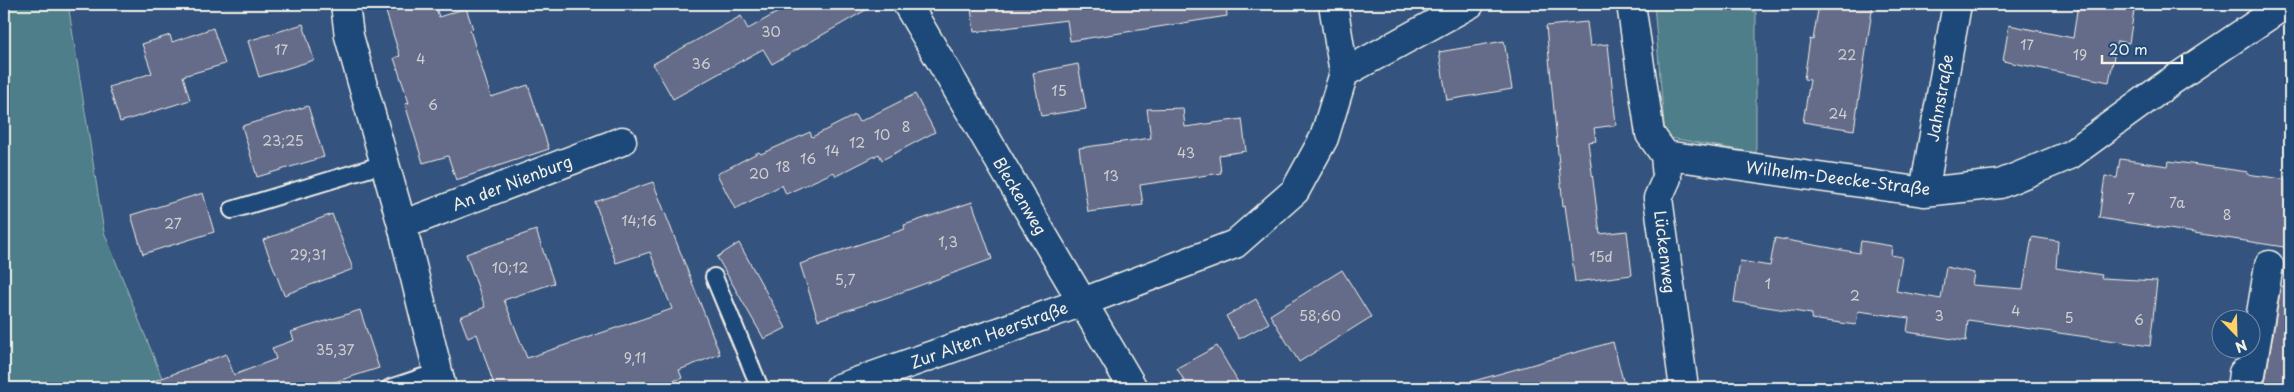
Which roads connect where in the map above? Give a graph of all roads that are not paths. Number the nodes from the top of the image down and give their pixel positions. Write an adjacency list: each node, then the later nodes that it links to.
1 (345, 4): 11 (street)
2 (907, 4): 17 (street, Bleckenweg)
3 (1333, 4): 8 (street)
4 (1470, 4): 8 (street)
5 (1630, 4): 10 (street)
6 (1957, 4): 12 (street, Jahnstraße)
7 (2283, 6): 12 (street, Wilhelm-Deecke-Straße)
8 (1344, 73): 17 (street, Zur Alten Heerstraße)
9 (622, 141): 14 (street, An der Nienburg)
10 (1665, 155): 12 (street, Wilhelm-Deecke-Straße); 23 (street, Lückenweg)
11 (384, 164): 13 (lane); 14 (street)
12 (1924, 192)
13 (232, 210)
14 (402, 225): 18 (street)
15 (2269, 265): 24 (street)
16 (714, 277): 20 (lane)
17 (1083, 302): 21 (street, Zur Alten Heerstraße); 22 (street, Bleckenweg)
18 (440, 380): 19 (lane)
19 (390, 388)
20 (760, 388)
21 (839, 388)
22 (1133, 388)
23 (1684, 388)
24 (2241, 388)

